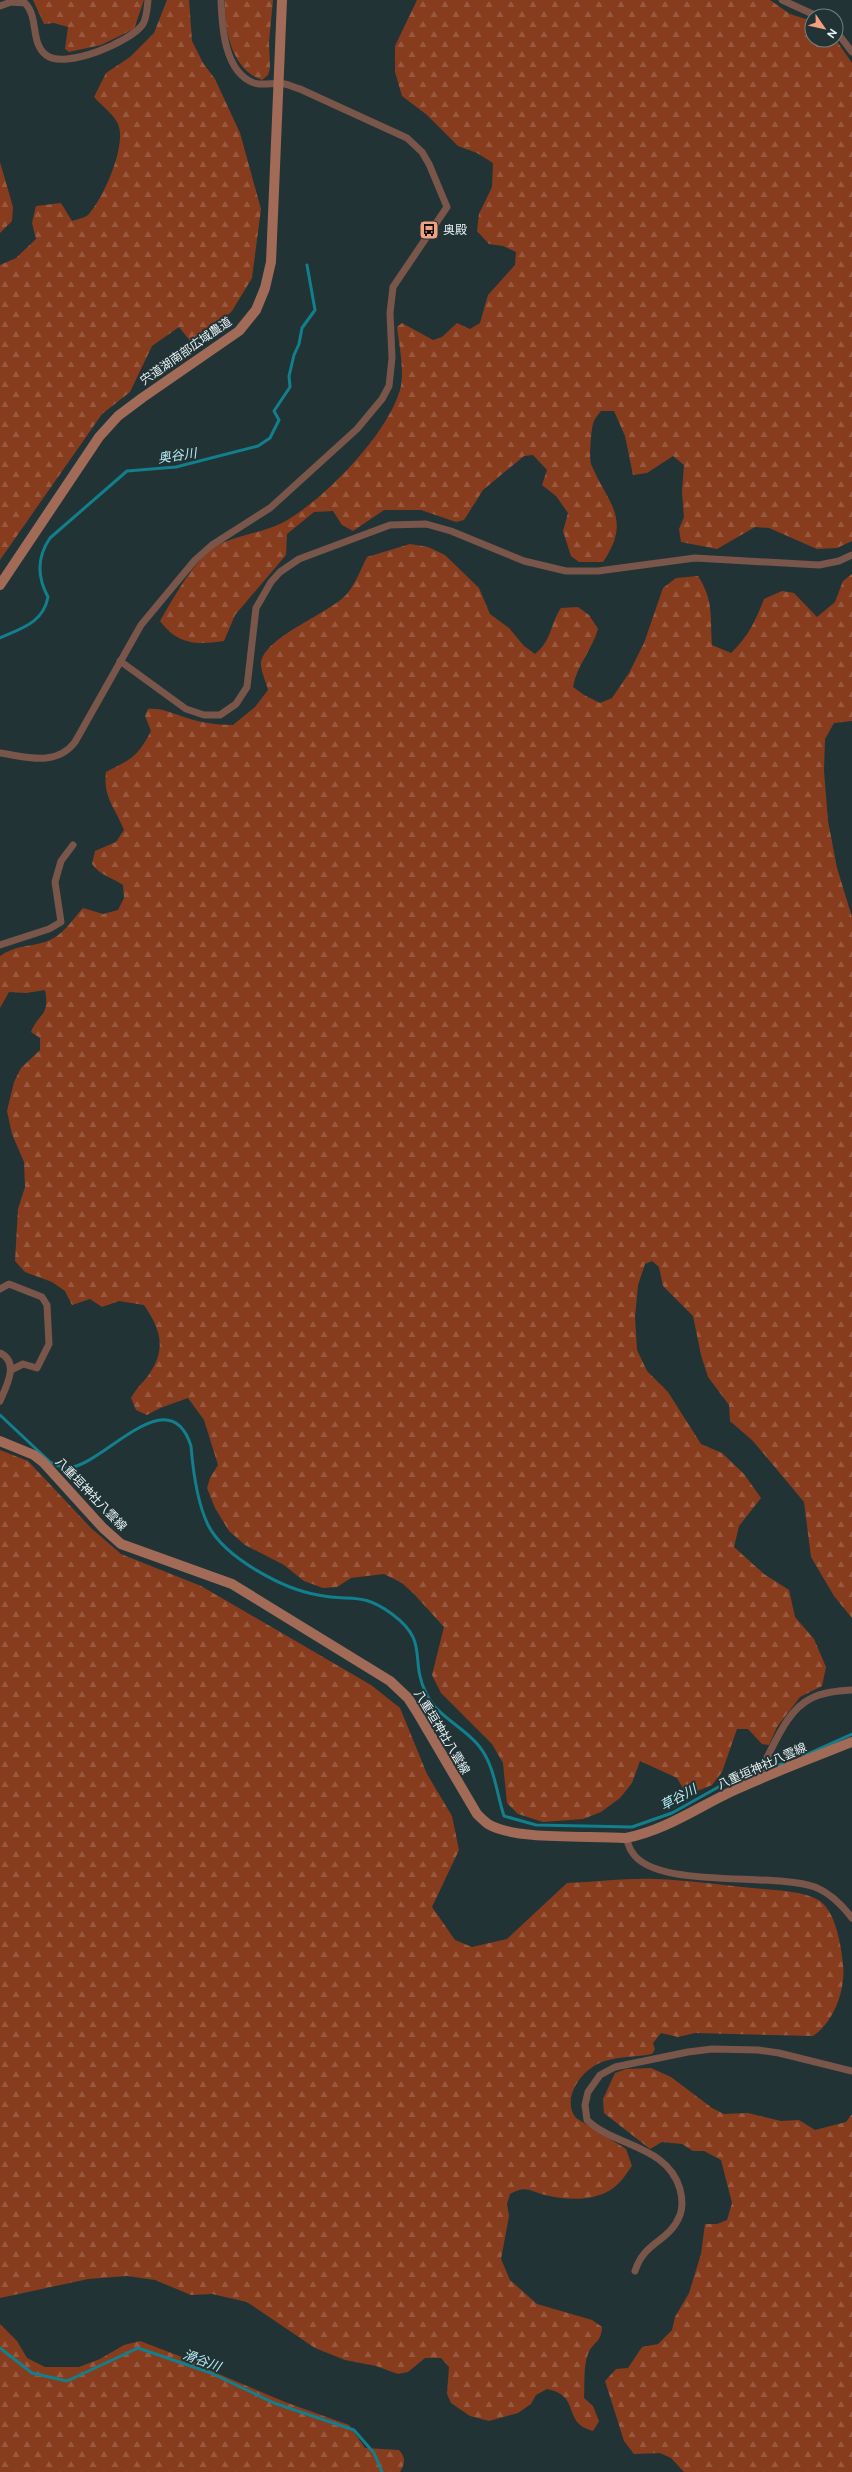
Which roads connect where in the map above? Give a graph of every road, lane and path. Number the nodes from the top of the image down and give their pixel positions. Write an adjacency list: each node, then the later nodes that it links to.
1 (148, 0): 5 (street)
2 (221, 0): 9 (street)
3 (282, 0): 9 (main road, 宍道湖南部広域農道)
4 (782, 0): 6 (street)
5 (0, 6)
6 (804, 10)
7 (844, 42): 8 (street)
8 (852, 52)
9 (278, 84): 11 (main road, 宍道湖南部広域農道); 12 (street)
10 (852, 555): 12 (street)
11 (0, 585)
12 (120, 661): 13 (street)
13 (0, 753)
14 (73, 845): 15 (street)
15 (0, 945)
16 (0, 1289): 18 (street)
17 (0, 1353): 18 (street)
18 (11, 1370): 19 (street)
19 (0, 1401)
20 (0, 1441): 24 (main road, 八重垣神社八雲線)
21 (852, 1690): 23 (street)
22 (852, 1742): 23 (main road, 八重垣神社八雲線)
23 (755, 1779): 24 (main road, 八重垣神社八雲線)
24 (626, 1838): 25 (street)
25 (852, 1918)
26 (852, 2072): 27 (street)
27 (635, 2271)

